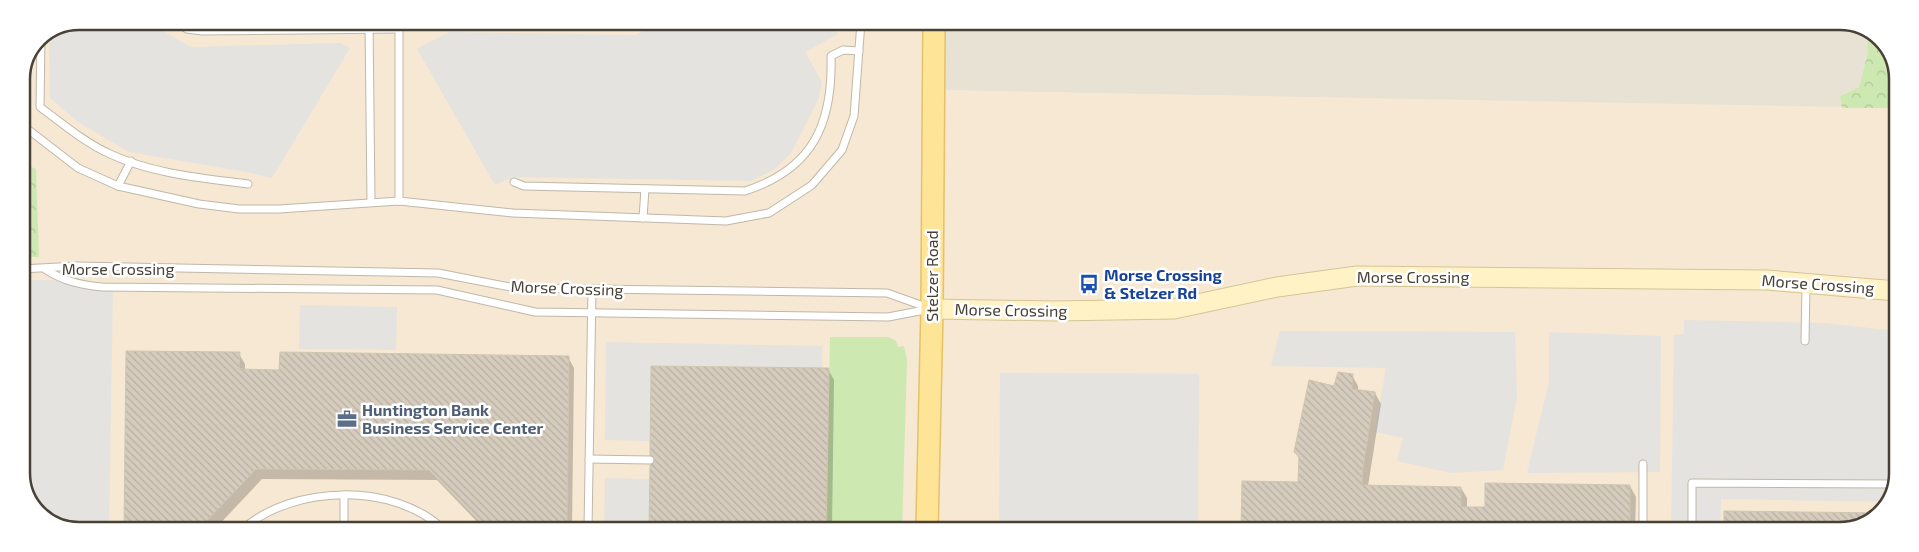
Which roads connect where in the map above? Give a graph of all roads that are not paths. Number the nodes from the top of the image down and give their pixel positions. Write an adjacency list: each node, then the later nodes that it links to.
1 (194, 30): 2 (lane)
2 (230, 30)
3 (369, 30): 16 (lane)
4 (399, 30): 15 (lane)
5 (860, 30): 8 (lane)
6 (934, 30): 23 (main road, Stelzer Road)
7 (41, 48): 10 (lane)
8 (859, 51): 14 (lane); 17 (lane)
9 (30, 131): 13 (lane)
10 (131, 161): 12 (lane); 13 (lane)
11 (514, 182): 14 (lane)
12 (248, 184)
13 (118, 186): 16 (lane)
14 (645, 189): 17 (lane)
15 (399, 201): 16 (lane); 17 (lane)
16 (371, 202)
17 (643, 218)
18 (30, 269): 19 (lane)
19 (45, 269): 21 (lane, Morse Crossing); 24 (lane, Morse Crossing)
20 (1806, 282): 22 (main road, Morse Crossing); 23 (main road, Morse Crossing); 25 (lane)
21 (592, 289): 23 (lane, Morse Crossing); 24 (lane)
22 (1889, 289)
23 (932, 309): 24 (lane, Morse Crossing); 35 (main road, Stelzer Road)
24 (592, 313): 26 (lane)
25 (1805, 340)
26 (589, 459): 27 (lane); 34 (lane)
27 (650, 460)
28 (1643, 464): 36 (lane)
29 (1888, 484): 37 (lane)
30 (344, 497): 31 (lane); 32 (lane); 33 (lane)
31 (252, 522)
32 (344, 522)
33 (432, 522)
34 (588, 522)
35 (927, 522)
36 (1643, 522)
37 (1692, 522)

